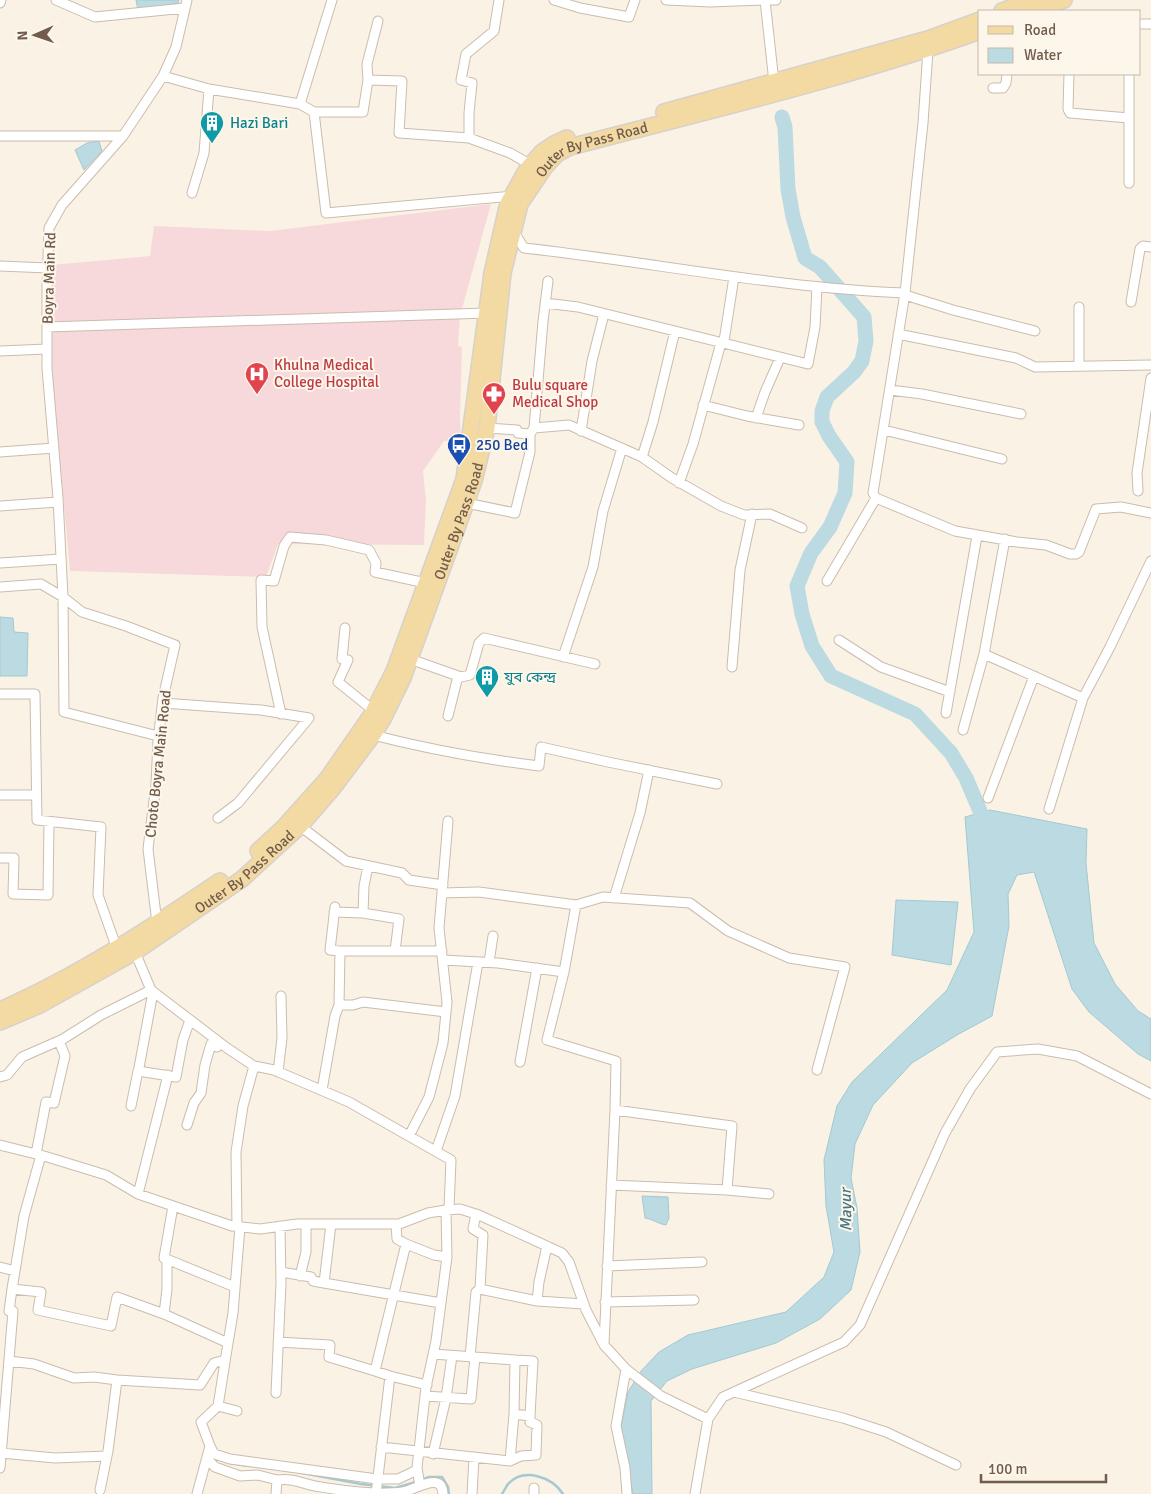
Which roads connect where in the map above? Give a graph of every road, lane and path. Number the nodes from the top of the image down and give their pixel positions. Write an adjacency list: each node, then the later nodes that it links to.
1 (56, 0): 11 (street)
2 (332, 0): 25 (street)
3 (499, 0): 30 (street)
4 (554, 0): 5 (street)
5 (634, 0)
6 (666, 0): 7 (street)
7 (765, 0): 8 (street); 22 (street)
8 (776, 0)
9 (1064, 0): 10 (main road)
10 (1029, 3): 12 (main road)
11 (186, 4): 20 (street, Boyra Main Rd)
12 (1005, 10)
13 (378, 21): 21 (street)
14 (978, 21): 22 (main road, Outer By Pass Road)
15 (978, 32): 16 (main road, Outer By Pass Road)
16 (928, 50): 35 (main road, Outer By Pass Road); 42 (street)
17 (1007, 75): 23 (street)
18 (1069, 75): 27 (street)
19 (1129, 75): 27 (street)
20 (163, 76): 24 (street); 29 (street, Boyra Main Rd)
21 (368, 80): 26 (street); 30 (street)
22 (774, 82): 31 (main road, Outer By Pass Road)
23 (993, 88)
24 (210, 89): 25 (street); 33 (street)
25 (300, 104): 26 (street)
26 (314, 112): 34 (street)
27 (1129, 118): 32 (street)
28 (0, 136): 29 (street)
29 (123, 136): 38 (street, Boyra Main Rd)
30 (469, 138): 31 (street)
31 (531, 165): 34 (main road, Outer By Pass Road)
32 (1129, 183)
33 (192, 193)
34 (512, 196): 46 (main road, Outer By Pass Road)
35 (513, 231): 39 (street); 64 (main road, Outer By Pass Road)
36 (1151, 248): 43 (street)
37 (0, 266): 38 (street)
38 (48, 268): 48 (street, Boyra Main Rd)
39 (734, 277): 41 (street); 52 (street)
40 (548, 281): 44 (street)
41 (817, 286): 42 (street); 55 (street)
42 (905, 294): 50 (street); 51 (street)
43 (1131, 302)
44 (545, 303): 47 (street); 66 (street)
45 (1079, 307): 56 (street)
46 (487, 313): 48 (street); 88 (main road, Outer By Pass Road)
47 (604, 314): 49 (street); 67 (street)
48 (47, 327): 53 (street, Boyra Main Rd)
49 (675, 331): 52 (street); 71 (street)
50 (1035, 332)
51 (898, 334): 56 (street); 59 (street)
52 (720, 343): 55 (street); 60 (street)
53 (47, 348): 54 (street); 68 (street, Boyra Main Rd)
54 (0, 351)
55 (780, 358): 62 (street)
56 (1079, 365): 57 (street)
57 (1151, 365)
58 (1151, 378): 74 (street)
59 (890, 390): 61 (street); 65 (street)
60 (703, 405): 62 (street); 73 (street)
61 (1021, 414)
62 (756, 418): 63 (street)
63 (799, 425)
64 (487, 428): 66 (street); 77 (main road, Outer By Pass Road)
65 (884, 430): 72 (street); 75 (street)
66 (532, 431): 67 (street); 77 (street)
67 (581, 431): 69 (street)
68 (54, 448): 70 (street); 76 (street, Boyra Main Rd)
69 (622, 448): 71 (street); 94 (street)
70 (0, 452)
71 (642, 457): 73 (street)
72 (1002, 459)
73 (679, 483): 80 (street)
74 (1138, 491)
75 (876, 498): 82 (street); 87 (street)
76 (58, 502): 78 (street); 84 (street, Boyra Main Rd)
77 (466, 503): 95 (main road, Outer By Pass Road)
78 (0, 506)
79 (1151, 513): 83 (street)
80 (752, 514): 81 (street); 97 (street)
81 (802, 528)
82 (977, 536): 83 (street); 100 (street)
83 (1005, 539): 93 (street)
84 (61, 559): 86 (street); 90 (street, Boyra Main Rd)
85 (1151, 561): 102 (street)
86 (0, 563)
87 (827, 581)
88 (426, 583): 104 (main road, Outer By Pass Road); 106 (street)
89 (0, 586): 90 (street, Choto Boyra Main Road)
90 (63, 597): 103 (street, Choto Boyra Main Road); 109 (street, Boyra Main Rd)
91 (345, 628): 104 (street)
92 (839, 640): 100 (street)
93 (984, 654): 99 (street); 108 (street)
94 (563, 657): 96 (street); 98 (street)
95 (410, 659): 98 (street); 110 (main road, Outer By Pass Road)
96 (595, 664)
97 (732, 667)
98 (458, 676): 107 (street)
99 (1034, 676): 102 (street); 115 (street)
100 (950, 692): 105 (street)
101 (0, 694): 113 (street)
102 (1083, 698): 116 (street)
103 (162, 703): 106 (street); 109 (street, Choto Boyra Main Road)
104 (374, 711): 127 (main road, Outer By Pass Road)
105 (946, 713)
106 (281, 714): 117 (street)
107 (448, 716)
108 (963, 730)
109 (158, 736): 127 (street, Choto Boyra Main Road)
110 (372, 736): 111 (street); 120 (main road, Outer By Pass Road)
111 (650, 770): 112 (street); 124 (street)
112 (717, 784)
113 (36, 795): 114 (street); 119 (street)
114 (0, 796)
115 (988, 798)
116 (1048, 810)
117 (218, 818)
118 (448, 821): 123 (street)
119 (49, 822): 121 (street); 129 (street)
120 (300, 826): 122 (street); 132 (main road, Outer By Pass Road)
121 (0, 858)
122 (368, 866): 123 (street); 126 (street)
123 (443, 889): 125 (street); 133 (street)
124 (614, 898): 125 (street); 149 (street)
125 (576, 905): 137 (street)
126 (363, 913): 130 (street); 131 (street)
127 (157, 923): 129 (main road, Outer By Pass Road)
128 (493, 936): 135 (street)
129 (117, 949): 141 (main road, Outer By Pass Road)
130 (340, 951): 131 (street); 140 (street)
131 (395, 951): 133 (street)
132 (135, 952): 138 (street); 144 (main road, Outer By Pass Road)
133 (442, 956): 134 (street); 142 (street)
134 (478, 962): 135 (street); 161 (street)
135 (489, 962): 136 (street)
136 (537, 968): 137 (street); 147 (street)
137 (564, 972): 157 (street)
138 (152, 991): 143 (street); 145 (street); 151 (street)
139 (281, 996): 150 (street)
140 (338, 1005): 142 (street); 154 (street)
141 (0, 1010)
142 (446, 1012): 159 (street)
143 (190, 1020): 146 (street); 152 (street)
144 (0, 1022)
145 (59, 1041): 153 (street); 162 (street)
146 (219, 1042): 148 (street); 158 (street)
147 (520, 1062)
148 (254, 1066): 150 (street); 174 (street)
149 (818, 1070)
150 (278, 1072): 154 (street)
151 (138, 1073): 152 (street); 156 (street)
152 (168, 1075): 165 (street)
153 (0, 1077)
154 (322, 1090): 159 (street)
155 (1151, 1094): 210 (street)
156 (131, 1106)
157 (615, 1110): 163 (street); 164 (street)
158 (187, 1125)
159 (409, 1136): 161 (street)
160 (0, 1145): 162 (street)
161 (436, 1152): 168 (street)
162 (39, 1155): 165 (street); 182 (street)
163 (611, 1185): 164 (street); 180 (street)
164 (727, 1190): 166 (street)
165 (138, 1194): 167 (street)
166 (768, 1194)
167 (173, 1206): 174 (street); 178 (street)
168 (448, 1209): 169 (street); 172 (street); 177 (street)
169 (476, 1214): 176 (street); 188 (street)
170 (306, 1224): 171 (street); 173 (street); 184 (street)
171 (331, 1224): 172 (street); 185 (street)
172 (396, 1224): 175 (street)
173 (280, 1226): 174 (street); 183 (street)
174 (238, 1227): 186 (street)
175 (406, 1244): 177 (street); 189 (street)
176 (548, 1246): 191 (street); 194 (street)
177 (447, 1257): 193 (street)
178 (167, 1259): 186 (street); 195 (street)
179 (702, 1262): 180 (street)
180 (607, 1266): 192 (street)
181 (0, 1267): 182 (street)
182 (15, 1271): 187 (street)
183 (280, 1272): 184 (street); 196 (street)
184 (300, 1276): 185 (street)
185 (324, 1283): 189 (street)
186 (235, 1287): 197 (street)
187 (12, 1289): 195 (street); 204 (street)
188 (480, 1290): 191 (street); 201 (street)
189 (393, 1294): 193 (street); 205 (street)
190 (694, 1300): 192 (street)
191 (537, 1301): 194 (street)
192 (606, 1302): 198 (street)
193 (441, 1303): 199 (street)
194 (584, 1304): 198 (street)
195 (164, 1314): 197 (street)
196 (278, 1342): 205 (street); 211 (street)
197 (228, 1343): 202 (street)
198 (604, 1345): 206 (street)
199 (433, 1354): 200 (street); 209 (street)
200 (452, 1356): 201 (street); 213 (street)
201 (472, 1357): 203 (street); 213 (street)
202 (225, 1360): 208 (street); 214 (street)
203 (515, 1360): 216 (street); 217 (street)
204 (9, 1361): 208 (street); 222 (street)
205 (374, 1371): 207 (street)
206 (630, 1371): 218 (street); 241 (street)
207 (390, 1376): 209 (street); 220 (street)
208 (117, 1380): 224 (street)
209 (427, 1385): 212 (street)
210 (734, 1392): 218 (street); 228 (street)
211 (276, 1393)
212 (425, 1396): 213 (street); 221 (street)
213 (446, 1398): 223 (street)
214 (218, 1406): 215 (street); 219 (street)
215 (237, 1411)
216 (514, 1414): 217 (street); 227 (street)
217 (530, 1416): 227 (street)
218 (708, 1419): 242 (street)
219 (210, 1446): 226 (street); 232 (street)
220 (380, 1447): 221 (street); 232 (street)
221 (419, 1452): 223 (street); 230 (street)
222 (1, 1453): 224 (street); 229 (street)
223 (433, 1454): 225 (street)
224 (107, 1456): 234 (street)
225 (474, 1457): 227 (street); 240 (street)
226 (206, 1459): 231 (street); 236 (street)
227 (510, 1461)
228 (956, 1465)
229 (0, 1468)
230 (417, 1472): 232 (street); 233 (street)
231 (277, 1480): 237 (street); 238 (street)
232 (377, 1480): 238 (street)
233 (420, 1486): 235 (street); 239 (street)
234 (100, 1490)
235 (404, 1493): 238 (street)
236 (196, 1494)
237 (276, 1494)
238 (376, 1494)
239 (443, 1494)
240 (472, 1494)
241 (628, 1494)
242 (695, 1494)

